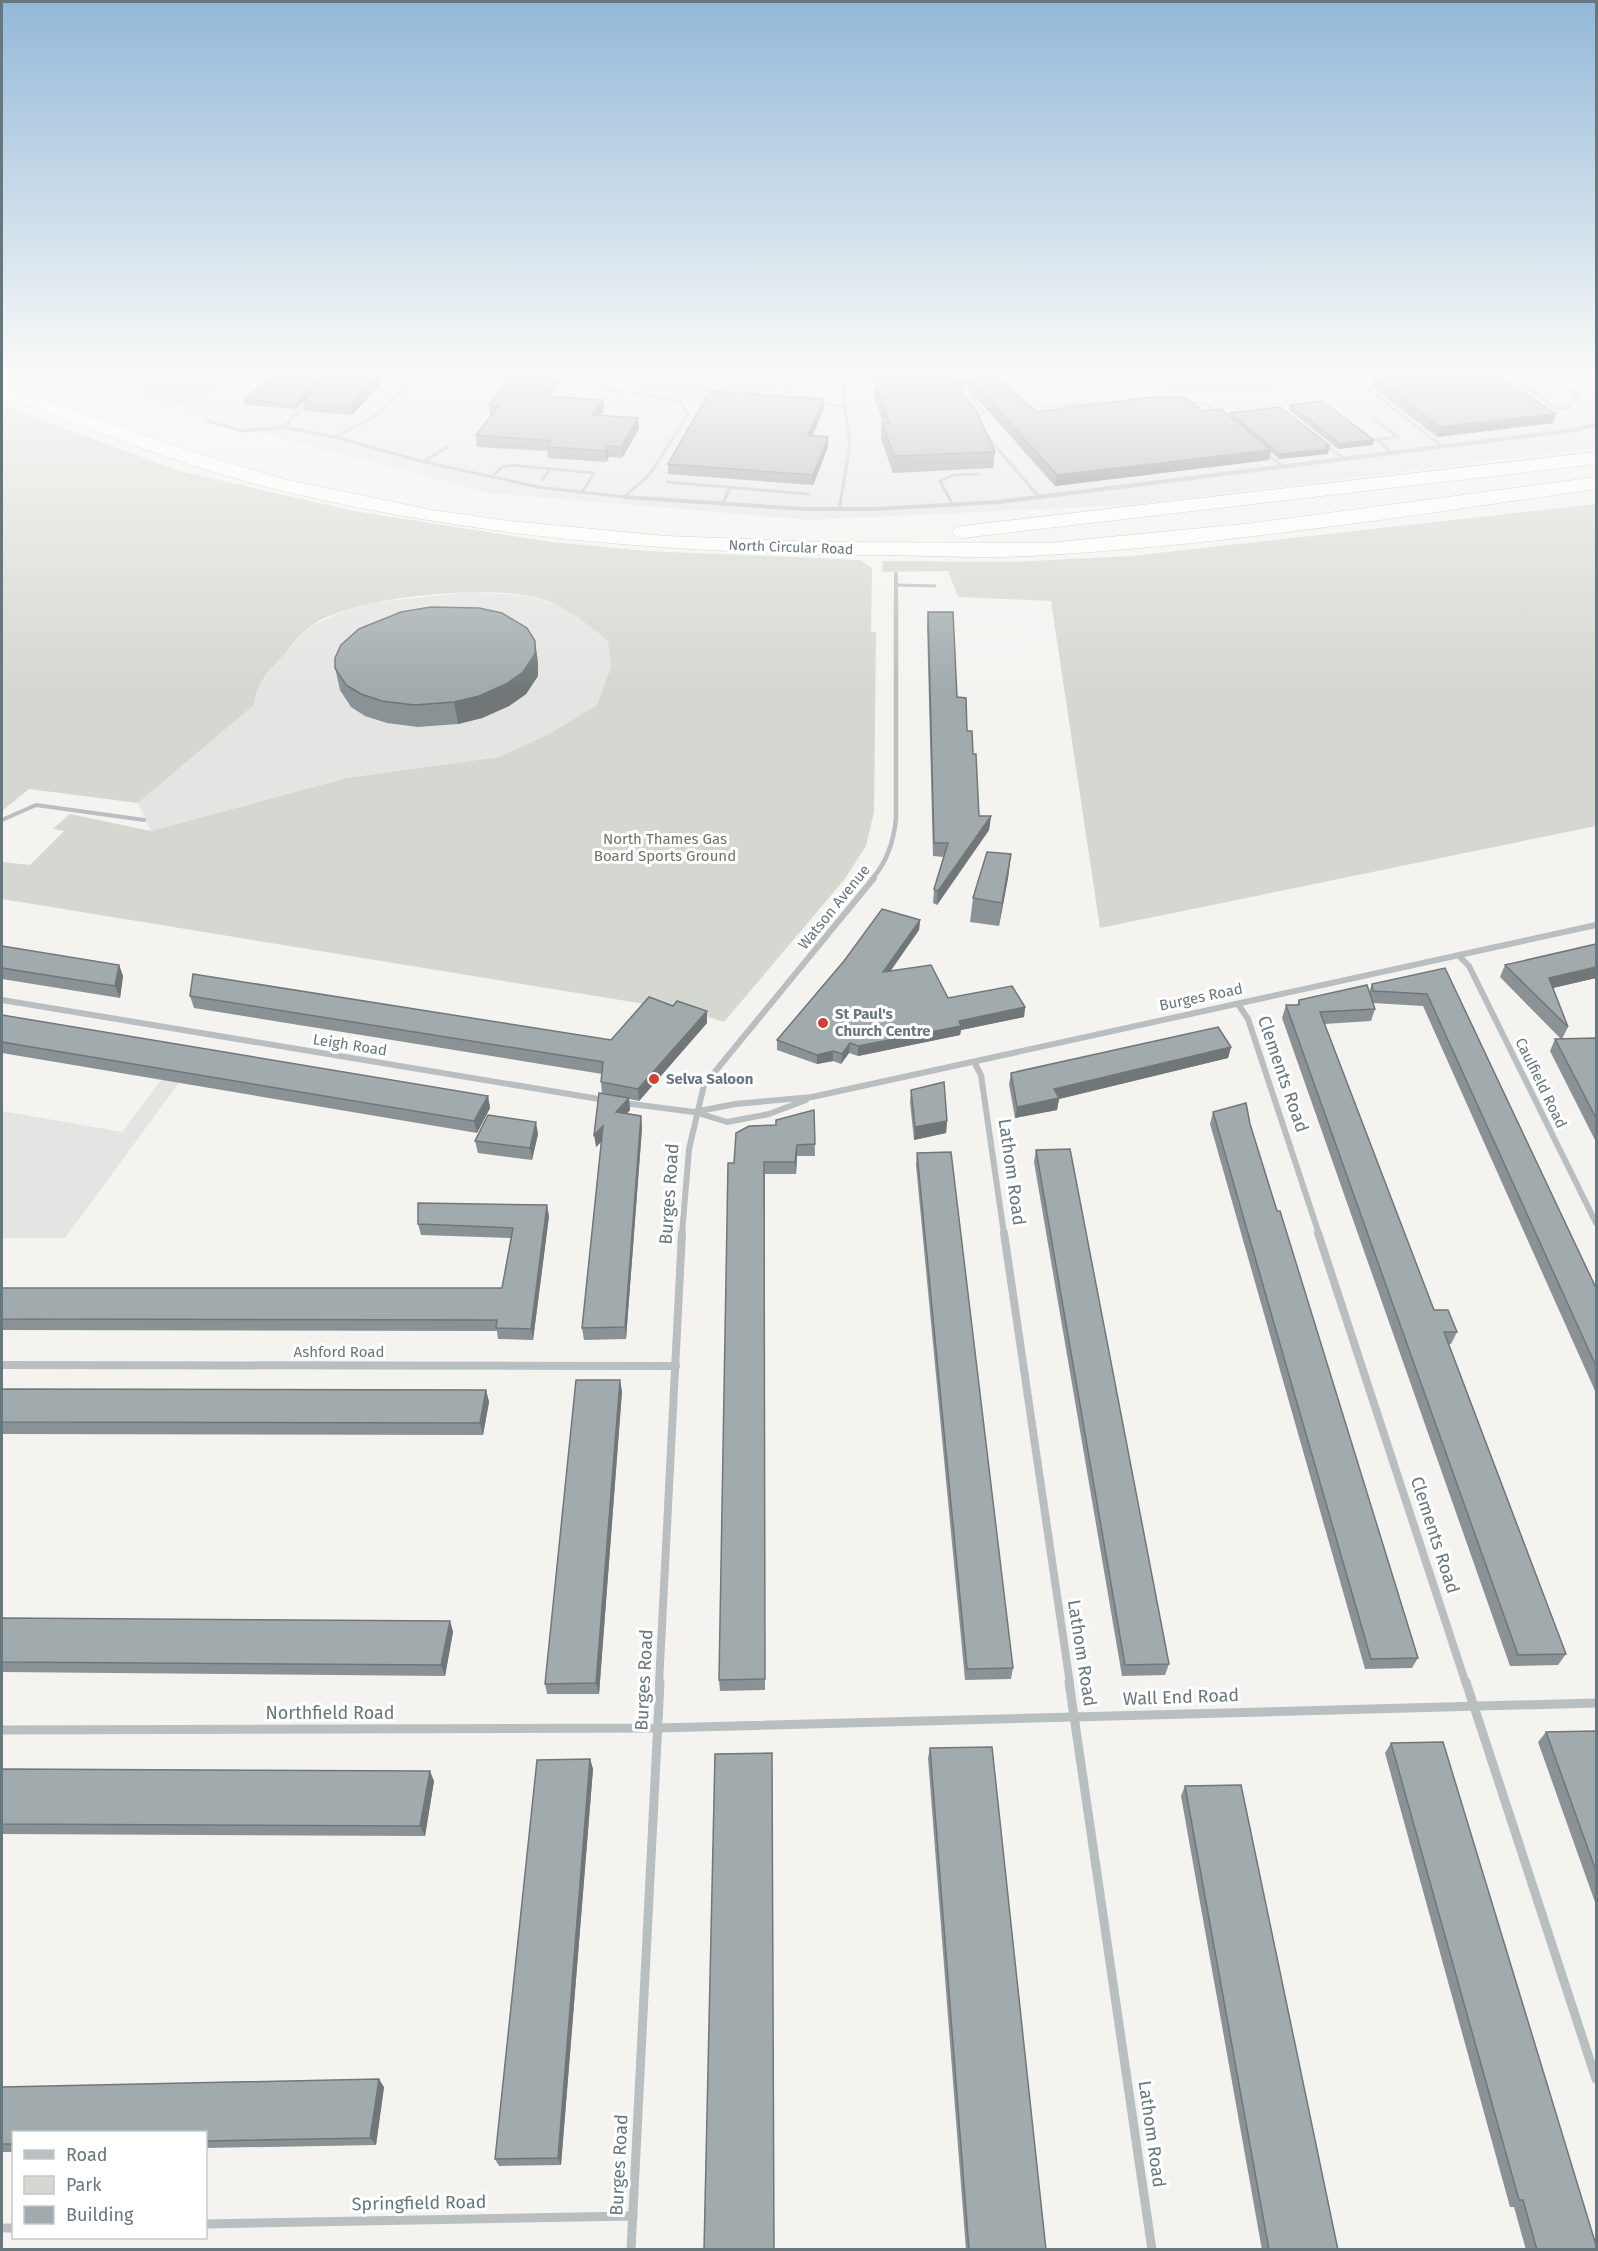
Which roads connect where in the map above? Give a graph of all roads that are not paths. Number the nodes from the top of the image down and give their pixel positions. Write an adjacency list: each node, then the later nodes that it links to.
1 (269, 481): 25 (highway, North Circular Road)
2 (354, 481): 24 (highway, North Circular Road)
3 (511, 481): 15 (lane)
4 (589, 481): 15 (lane)
5 (642, 481): 17 (lane)
6 (844, 481): 23 (lane)
7 (941, 481): 21 (lane)
8 (1025, 481): 18 (lane)
9 (1173, 481): 18 (street)
10 (1398, 481): 24 (highway)
11 (1532, 481): 22 (highway, North Circular Road)
12 (667, 482): 14 (lane)
13 (1596, 483): 22 (highway, North Circular Road)
14 (730, 488): 16 (lane); 20 (lane)
15 (582, 492): 17 (lane)
16 (808, 494)
17 (624, 497): 20 (street)
18 (1040, 498): 21 (street)
19 (1596, 500): 25 (highway)
20 (722, 505): 23 (street)
21 (953, 505): 23 (street)
22 (1353, 509): 24 (highway, North Circular Road); 25 (highway, North Circular Road)
23 (839, 510)
24 (951, 533)
25 (1042, 549)
26 (896, 574): 27 (street, Watson Avenue)
27 (896, 585): 28 (lane); 37 (street, Watson Avenue)
28 (935, 586)
29 (2, 820): 30 (lane)
30 (144, 820)
31 (1596, 925): 32 (street, Burges Road)
32 (1459, 956): 34 (street, Burges Road); 38 (street, Caulfield Road)
33 (2, 1000): 37 (street, Leigh Road)
34 (1238, 1004): 35 (street, Burges Road); 42 (street, Clements Road)
35 (974, 1062): 36 (street, Burges Road); 43 (street, Lathom Road)
36 (812, 1097): 37 (street, Burges Road); 37 (street, Burges Road)
37 (694, 1112): 40 (street, Burges Road)
38 (1596, 1223)
39 (2, 1365): 40 (street, Ashford Road)
40 (676, 1366): 44 (street, Burges Road)
41 (1596, 1703): 42 (street, Wall End Road)
42 (1474, 1706): 43 (street, Wall End Road); 46 (street, Clements Road)
43 (1076, 1717): 44 (street, Wall End Road); 50 (street, Lathom Road)
44 (658, 1728): 45 (street, Northfield Road); 47 (street, Burges Road)
45 (2, 1730)
46 (1596, 2079)
47 (633, 2216): 48 (street, Springfield Road); 49 (street, Burges Road)
48 (207, 2224)
49 (632, 2250)
50 (1152, 2250)

